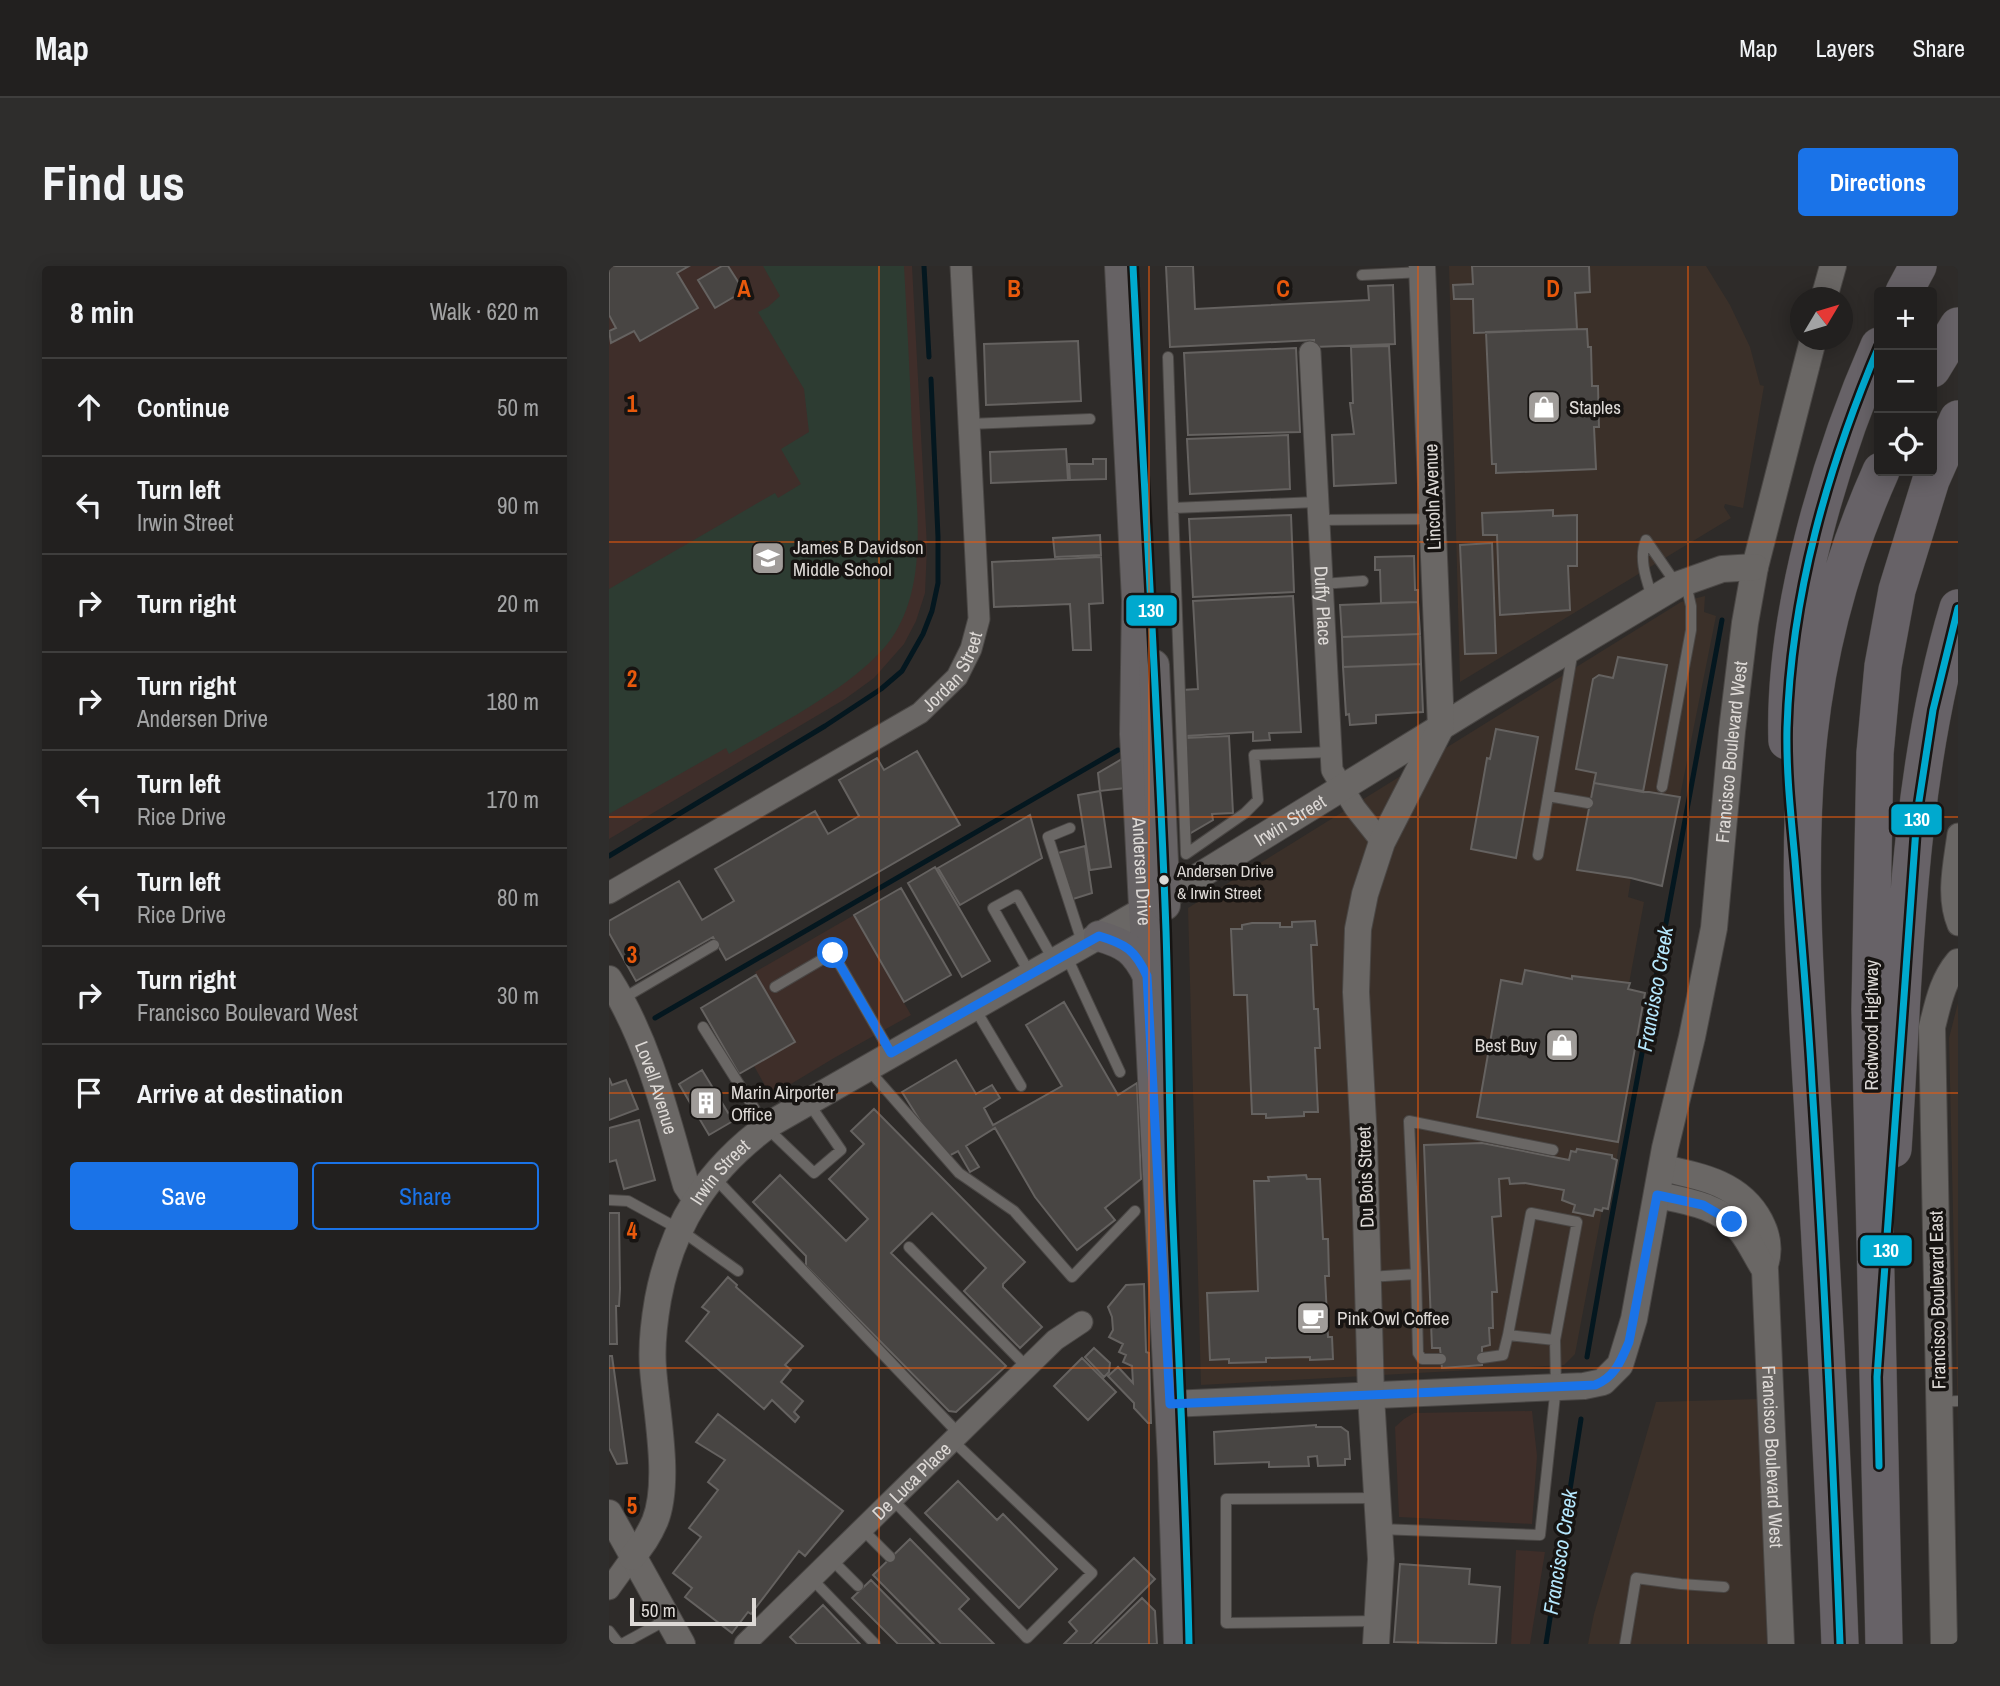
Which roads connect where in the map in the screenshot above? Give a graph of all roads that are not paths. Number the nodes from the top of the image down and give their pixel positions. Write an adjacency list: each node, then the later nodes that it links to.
1 (961, 266): 18 (street, Jordan Street)
2 (1120, 266): 41 (main road, Andersen Drive)
3 (1133, 266): 41 (main road, Andersen Drive)
4 (1833, 266): 8 (street)
5 (1918, 266): 9 (highway)
6 (1422, 269): 7 (lane); 22 (street, Lincoln Avenue)
7 (1362, 275)
8 (1827, 287)
9 (1907, 287)
10 (1958, 326): 15 (highway)
11 (1810, 350): 23 (street, Francisco Boulevard West)
12 (1877, 350): 53 (highway)
13 (1310, 352): 21 (street, Duffy Place)
14 (1168, 357): 20 (lane)
15 (1937, 361)
16 (1090, 419): 18 (lane)
17 (1958, 419): 78 (highway, Redwood Highway)
18 (969, 424): 40 (street, Jordan Street)
19 (1879, 476): 53 (highway)
20 (1174, 508): 21 (lane); 31 (lane)
21 (1318, 511): 22 (lane); 26 (street, Duffy Place)
22 (1433, 519): 30 (street, Lincoln Avenue)
23 (1755, 567): 25 (street, Irwin Street); 60 (street, Francisco Boulevard West)
24 (1363, 581): 26 (lane)
25 (1681, 583): 27 (street, Irwin Street); 27 (lane); 33 (lane)
26 (1322, 584): 31 (street, Duffy Place)
27 (1653, 600): 29 (street, Irwin Street)
28 (1958, 608): 78 (highway)
29 (1573, 648): 30 (street, Irwin Street); 34 (lane)
30 (1441, 727): 32 (street, Irwin Street); 38 (street, Du Bois Street)
31 (1331, 752): 32 (street, Duffy Place)
32 (1342, 787): 38 (street, Duffy Place); 41 (street, Irwin Street)
33 (1662, 787)
34 (1548, 796): 35 (lane); 39 (lane)
35 (1588, 803)
36 (1070, 828): 44 (lane)
37 (1958, 834): 42 (street)
38 (1382, 842): 71 (street, Du Bois Street)
39 (1538, 855)
40 (609, 893)
41 (1154, 903): 44 (street, Irwin Street); 47 (main road, Andersen Drive); 82 (main road, Andersen Drive)
42 (1958, 925)
43 (714, 945): 49 (lane)
44 (1076, 949): 46 (street, Irwin Street); 46 (lane); 47 (main road); 55 (lane)
45 (1958, 962): 81 (street, Francisco Boulevard East)
46 (1031, 975): 50 (street, Irwin Street)
47 (1147, 976): 82 (main road, Andersen Drive)
48 (775, 987): 52 (lane)
49 (615, 989): 63 (street, Lovell Avenue)
50 (974, 1007): 52 (street, Irwin Street); 56 (lane)
51 (703, 1027): 58 (lane)
52 (891, 1053): 54 (street, Irwin Street)
53 (1811, 1062): 108 (highway)
54 (867, 1068): 57 (street, Irwin Street); 65 (lane)
55 (1119, 1072)
56 (1021, 1086)
57 (808, 1102): 58 (street, Irwin Street); 58 (lane)
58 (765, 1127): 61 (street, Irwin Street)
59 (1553, 1150): 70 (lane)
60 (1662, 1168): 62 (street, Francisco Boulevard West); 68 (street, Francisco Boulevard West)
61 (713, 1176): 63 (street, Irwin Street); 83 (lane)
62 (1657, 1195): 68 (street, Francisco Boulevard West); 79 (street)
63 (695, 1198): 66 (street, Irwin Street)
64 (609, 1200): 66 (lane)
65 (1135, 1211)
66 (679, 1229): 69 (lane); 89 (street, Irwin Street)
67 (909, 1247): 77 (lane)
68 (1764, 1268): 107 (street, Francisco Boulevard West)
69 (738, 1271)
70 (1416, 1274): 71 (lane); 76 (lane)
71 (1369, 1277): 80 (street, Du Bois Street)
72 (1082, 1322): 77 (street, De Luca Place)
73 (1508, 1335): 74 (lane); 74 (lane); 75 (lane)
74 (1555, 1340): 79 (lane)
75 (1482, 1358)
76 (1441, 1359)
77 (1027, 1367): 83 (street, De Luca Place)
78 (1877, 1377): 109 (highway, Redwood Highway)
79 (1556, 1386): 80 (street); 88 (lane)
80 (1371, 1396): 82 (street); 84 (street, Du Bois Street)
81 (1948, 1401): 96 (street, Francisco Boulevard East)
82 (1176, 1404): 104 (main road, Andersen Drive); 105 (main road, Andersen Drive)
83 (956, 1437): 85 (street, De Luca Place); 85 (lane)
84 (1378, 1498): 88 (street, Du Bois Street); 99 (lane)
85 (893, 1499): 87 (street, De Luca Place)
86 (609, 1513): 89 (street)
87 (862, 1529): 90 (lane); 91 (street, De Luca Place)
88 (1379, 1529): 99 (street, Du Bois Street)
89 (632, 1557): 95 (street, Irwin Street); 97 (street)
90 (890, 1557)
91 (831, 1559): 92 (street, De Luca Place); 93 (lane)
92 (812, 1578): 102 (street, De Luca Place); 103 (lane)
93 (857, 1586)
94 (1724, 1587): 106 (lane)
95 (609, 1589)
96 (1949, 1614)
97 (668, 1619): 100 (lane); 101 (street)
98 (609, 1631): 100 (lane)
99 (1377, 1633)
100 (620, 1644)
101 (682, 1644)
102 (745, 1644)
103 (875, 1644)
104 (1179, 1644)
105 (1189, 1644)
106 (1625, 1644)
107 (1781, 1644)
108 (1840, 1644)
109 (1884, 1644)

